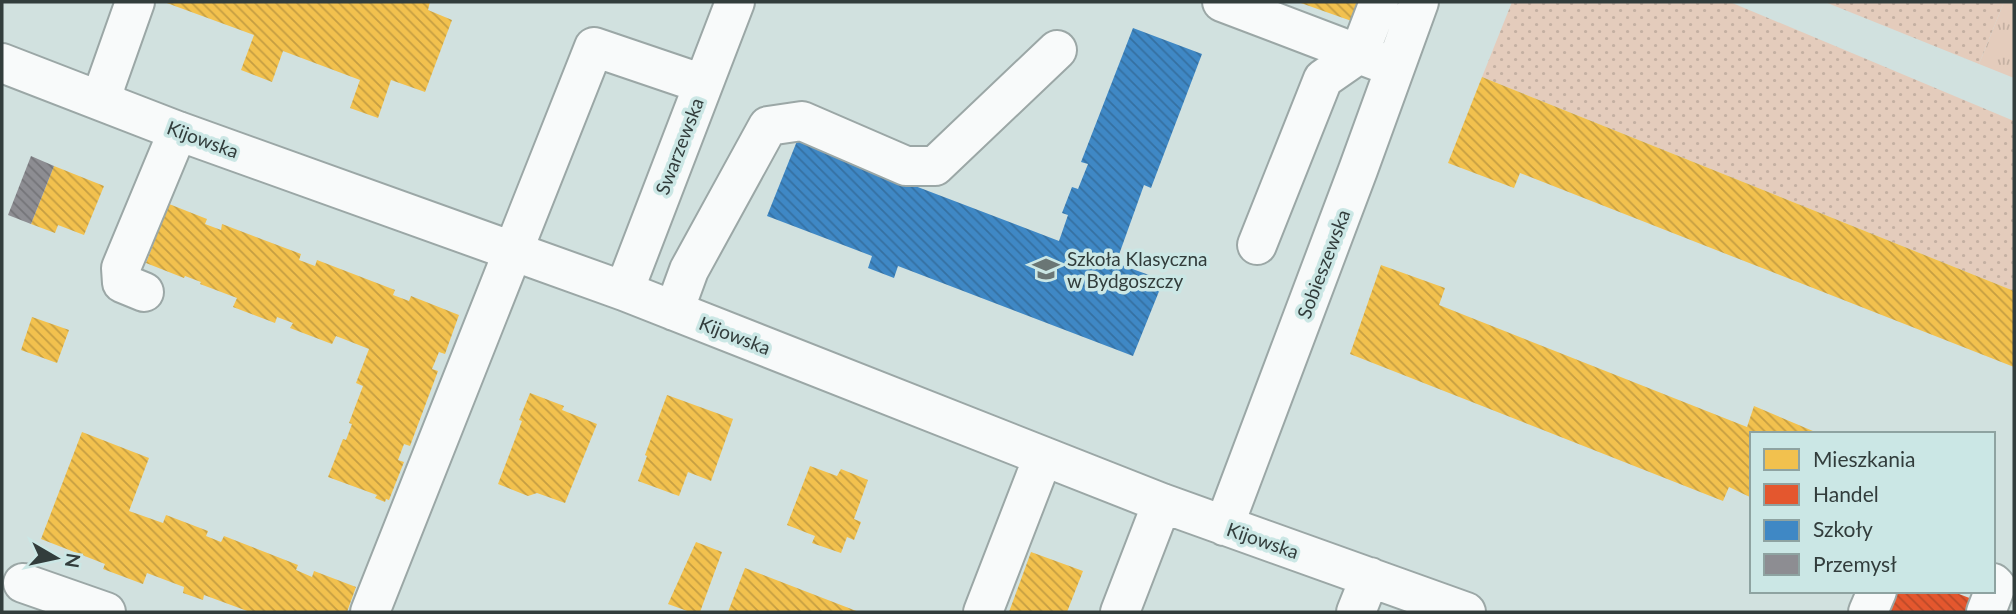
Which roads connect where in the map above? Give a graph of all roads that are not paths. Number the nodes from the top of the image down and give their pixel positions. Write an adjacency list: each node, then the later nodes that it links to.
1 (135, 2): 11 (street)
2 (735, 2): 10 (street, Swarzewska)
3 (1222, 2): 7 (street)
4 (1380, 2): 7 (street)
5 (1419, 2): 9 (street, Sobieszewska)
6 (1057, 50): 17 (street)
7 (1359, 54): 9 (street); 13 (street)
8 (2, 63): 11 (street, Kijowska)
9 (1395, 68): 20 (street, Sobieszewska)
10 (703, 84): 14 (street); 15 (street, Swarzewska)
11 (104, 101): 12 (street, Kijowska)
12 (178, 131): 14 (street, Kijowska); 16 (street)
13 (1257, 245)
14 (512, 250): 15 (street, Kijowska); 26 (street)
15 (624, 291): 17 (street, Kijowska)
16 (144, 292)
17 (674, 311): 18 (street, Kijowska)
18 (1044, 457): 19 (street, Kijowska); 27 (street)
19 (1162, 503): 20 (street, Kijowska); 28 (street)
20 (1224, 526): 21 (street, Kijowska)
21 (1370, 577): 29 (street); 30 (street, Kijowska)
22 (23, 583): 25 (street)
23 (1876, 593): 31 (street)
24 (1993, 593): 32 (street)
25 (106, 612)
26 (370, 612)
27 (983, 612)
28 (1120, 612)
29 (1356, 612)
30 (1466, 612)
31 (1868, 612)
32 (1986, 612)

